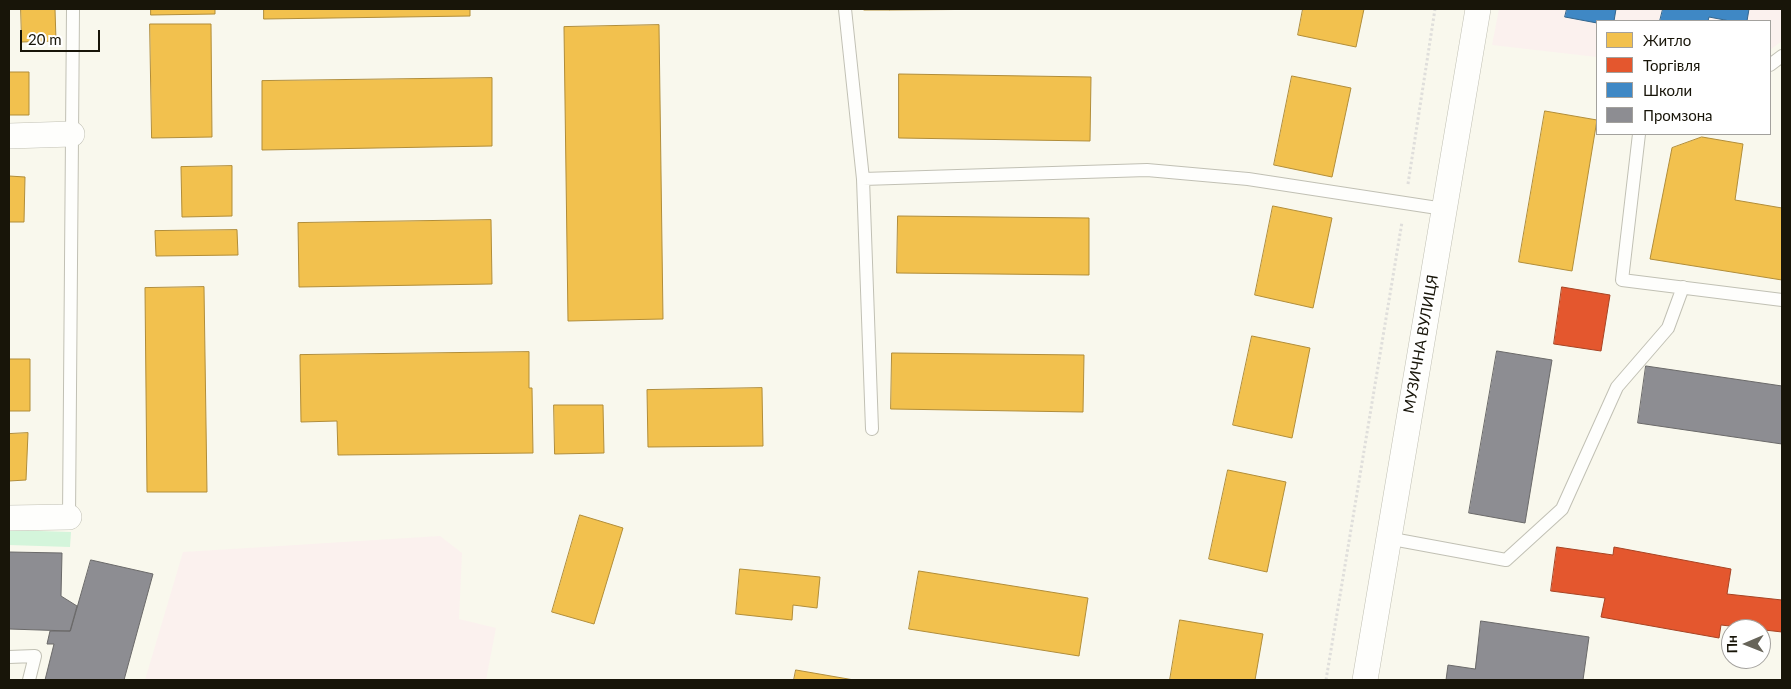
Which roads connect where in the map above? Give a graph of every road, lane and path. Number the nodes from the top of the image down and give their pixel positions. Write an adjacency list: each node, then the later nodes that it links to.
1 (73, 9): 7 (lane)
2 (845, 9): 10 (lane)
3 (1435, 9): 11 (path)
4 (1478, 9): 12 (street, МУЗИЧНА ВУЛИЦЯ)
5 (1782, 56): 6 (lane)
6 (1771, 64)
7 (72, 134): 9 (street); 16 (lane)
8 (1639, 135): 13 (lane)
9 (9, 136)
10 (863, 179): 11 (lane); 15 (lane)
11 (1405, 202): 12 (lane); 21 (path)
12 (1444, 209): 18 (street, МУЗИЧНА ВУЛИЦЯ)
13 (1682, 288): 14 (lane); 18 (lane)
14 (1782, 300)
15 (872, 429)
16 (69, 517): 17 (street)
17 (9, 518)
18 (1387, 538): 22 (street, МУЗИЧНА ВУЛИЦЯ)
19 (9, 657): 20 (lane)
20 (29, 680)
21 (1326, 680)
22 (1365, 680)

